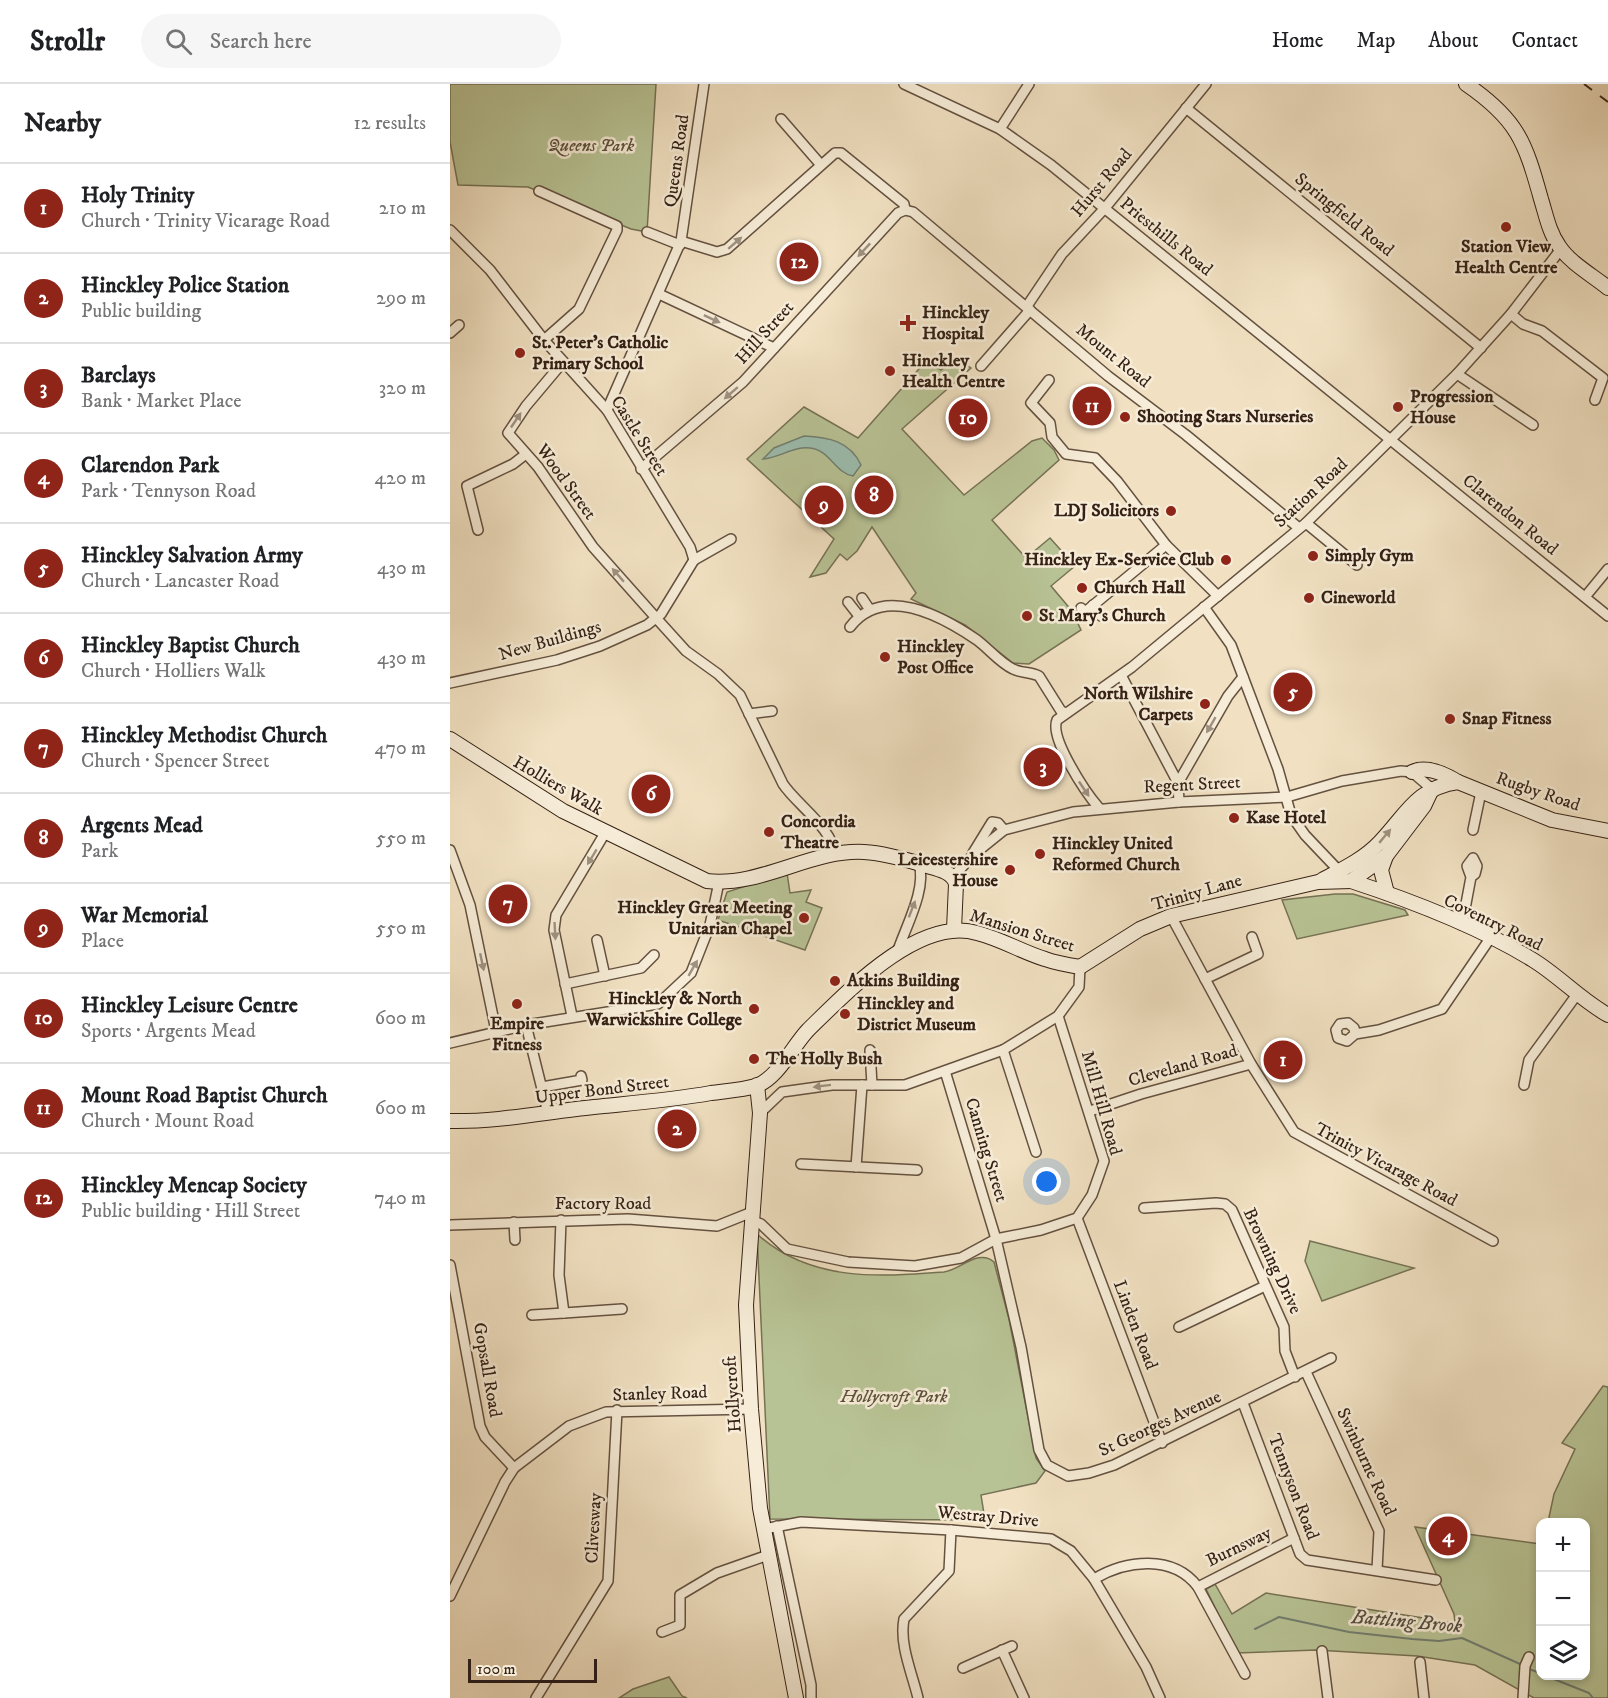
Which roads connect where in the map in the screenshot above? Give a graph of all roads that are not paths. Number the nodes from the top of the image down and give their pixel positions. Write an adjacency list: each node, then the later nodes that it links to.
1 (704, 84): 15 (street, Queens Road)
2 (904, 84): 8 (street, Priesthills Road)
3 (1029, 84): 8 (street)
4 (1206, 84): 6 (street, Hurst Road)
5 (1466, 84): 16 (main road)
6 (1186, 108): 11 (street, Hurst Road); 25 (street, Springfield Road)
7 (781, 118): 9 (street)
8 (1000, 129): 11 (street, Priesthills Road)
9 (821, 165): 12 (street, Mount Road); 15 (street, one-way to 9)
10 (538, 191): 23 (street)
11 (1105, 208): 19 (street, Hurst Road); 33 (street, Priesthills Road)
12 (905, 210): 19 (street, Mount Road); 24 (street, Hill Street, one-way to 24)
13 (450, 230): 23 (street, Castle Street)
14 (647, 232): 15 (street)
15 (680, 243): 18 (street, Queens Road)
16 (1561, 249): 17 (main road); 20 (street, Station Road)
17 (1608, 288)
18 (659, 294): 24 (street, one-way to 24); 31 (street, Queens Road)
19 (1028, 308): 27 (street, Hurst Road); 36 (street, Mount Road)
20 (1511, 314): 25 (street, Station Road); 30 (street)
21 (459, 325): 22 (street)
22 (450, 333)
23 (544, 340): 26 (street, Castle Street)
24 (774, 348): 35 (street, Hill Street, one-way to 35)
25 (1481, 348): 28 (street, Station Road)
26 (563, 362): 31 (street, Castle Street); 34 (street, Wood Street, one-way to 26)
27 (981, 366)
28 (1457, 374): 32 (street); 33 (street, Station Road)
29 (1049, 380): 39 (street)
30 (1595, 399)
31 (607, 410): 35 (street, Castle Street)
32 (1533, 425)
33 (1391, 441): 36 (street, Station Road); 45 (street, Clarendon Road)
34 (526, 454): 37 (street); 54 (street, Wood Street, one-way to 34)
35 (641, 469): 40 (street, Castle Street)
36 (1303, 526): 41 (street, Mount Road); 43 (street, Station Road)
37 (478, 530)
38 (731, 539): 40 (street)
39 (1166, 545): 43 (street); 47 (street)
40 (694, 560): 54 (street)
41 (1357, 565)
42 (1608, 568): 45 (street)
43 (1218, 596): 48 (street, Station Road)
44 (862, 597): 50 (street)
45 (1585, 597): 53 (street, Clarendon Road)
46 (848, 602): 51 (street)
47 (1093, 605): 49 (street); 52 (street)
48 (1204, 607): 56 (street, Station Road); 57 (street, Coventry Road)
49 (1081, 608)
50 (870, 610): 51 (street); 60 (street)
51 (859, 616): 55 (street)
52 (1101, 616)
53 (1608, 616)
54 (657, 619): 58 (street, New Buildings); 61 (street, Wood Street)
55 (850, 627)
56 (1121, 675): 60 (street, Station Road); 65 (street)
57 (1243, 676): 65 (street, one-way to 65); 68 (street, Coventry Road)
58 (450, 683)
59 (772, 711): 61 (street)
60 (1066, 713): 70 (street, Station Road, one-way to 70)
61 (749, 714): 76 (street, Wood Street)
62 (450, 740): 74 (main road, Holliers Walk)
63 (1412, 772): 64 (main road, Rugby Road); 66 (street); 68 (street, Rugby Road)
64 (1458, 782): 66 (main road); 67 (main road, Rugby Road)
65 (1178, 783): 69 (street)
66 (1432, 789): 78 (main road); 80 (main road, Trinity Lane, one-way to 66)
67 (1481, 792): 72 (street); 73 (main road, Rugby Road)
68 (1287, 797): 69 (street, Regent Street); 80 (street, Coventry Road)
69 (1179, 802): 70 (street, Regent Street)
70 (1098, 808): 71 (street, Regent Street)
71 (1004, 830): 77 (street); 77 (street, Regent Street)
72 (1473, 830)
73 (1608, 831)
74 (605, 833): 84 (main road, Holliers Walk); 98 (street, one-way to 98)
75 (450, 850): 104 (street, one-way to 104)
76 (834, 855): 79 (main road); 84 (main road)
77 (973, 855): 81 (street)
78 (1386, 856): 83 (main road); 86 (main road)
79 (919, 864): 81 (main road); 93 (street, one-way to 79)
80 (1339, 872): 83 (street, Coventry Road); 85 (main road, Trinity Lane)
81 (953, 877): 89 (main road)
82 (1470, 877): 88 (street)
83 (1351, 881): 85 (main road, Trinity Lane); 86 (main road, Coventry Road)
84 (720, 882): 101 (street, one-way to 84)
85 (1318, 882): 87 (main road, Trinity Lane)
86 (1387, 893): 88 (main road, Coventry Road)
87 (1171, 916): 95 (main road, Trinity Lane); 97 (street, Trinity Vicarage Road)
88 (1462, 925): 91 (main road, Coventry Road)
89 (954, 929): 93 (main road); 95 (main road, Mansion Street)
90 (1252, 937): 97 (street)
91 (1491, 937): 99 (main road, Coventry Road); 105 (street)
92 (597, 940): 96 (street)
93 (897, 953): 113 (main road)
94 (654, 955): 96 (street)
95 (1080, 967): 102 (street)
96 (605, 976): 98 (street)
97 (1205, 979): 109 (street, Trinity Vicarage Road)
98 (565, 984): 101 (street)
99 (1578, 993): 100 (main road, Coventry Road); 112 (street)
100 (1608, 1015)
101 (572, 1016): 103 (street)
102 (1058, 1016): 108 (street); 116 (street, Mill Hill Road)
103 (526, 1024): 104 (street); 115 (street)
104 (496, 1031): 106 (street)
105 (1355, 1034)
106 (450, 1043)
107 (870, 1050): 114 (street)
108 (1003, 1050): 110 (street); 120 (street)
109 (1251, 1064): 116 (street, Cleveland Road); 132 (street, Trinity Vicarage Road)
110 (945, 1071): 114 (street); 130 (street, Canning Street)
111 (581, 1076): 115 (street)
112 (1526, 1084)
113 (757, 1085): 117 (main road, Upper Bond Street); 118 (main road, Hollycroft)
114 (867, 1085): 118 (street, one-way to 118); 122 (street)
115 (542, 1087): 117 (street)
116 (1090, 1111): 126 (street, Mill Hill Road)
117 (548, 1113): 119 (main road, Upper Bond Street)
118 (760, 1113): 125 (main road, Hollycroft)
119 (450, 1121)
120 (1036, 1152)
121 (801, 1164): 122 (street)
122 (856, 1167): 123 (street)
123 (917, 1170)
124 (1144, 1208): 134 (street, Browning Drive)
125 (752, 1216): 127 (street, Factory Road); 130 (street); 143 (main road, Hollycroft)
126 (1077, 1218): 130 (street); 145 (street, Linden Road)
127 (561, 1220): 128 (street, Factory Road); 136 (street)
128 (514, 1222): 129 (street, Factory Road); 131 (street)
129 (450, 1225)
130 (996, 1239): 145 (street, St Georges Avenue)
131 (515, 1240)
132 (1493, 1241)
133 (450, 1265): 146 (street, Gopsall Road)
134 (1265, 1286): 138 (street); 141 (street, Browning Drive)
135 (622, 1309): 136 (street)
136 (564, 1313): 137 (street)
137 (532, 1315)
138 (1179, 1328)
139 (1332, 1358): 140 (street, St Georges Avenue)
140 (1306, 1372): 141 (street, St Georges Avenue); 151 (street, Swinburne Road)
141 (1295, 1377): 142 (street, St Georges Avenue)
142 (1243, 1403): 145 (street, St Georges Avenue); 149 (street, Tennyson Road)
143 (751, 1409): 144 (street, Stanley Road); 147 (main road, Hollycroft)
144 (617, 1410): 146 (street, Stanley Road); 164 (street, Clivesway)
145 (1162, 1443)
146 (514, 1468): 155 (street, Stanley Road)
147 (771, 1527): 148 (street, Westray Drive); 150 (main road, Hollycroft); 166 (street)
148 (951, 1530): 152 (street, Westray Drive); 167 (street)
149 (1294, 1538): 151 (street, Tennyson Road); 154 (street, Burnsway)
150 (768, 1555): 156 (street); 165 (main road, Hollycroft)
151 (1377, 1570): 153 (street, Tennyson Road)
152 (1094, 1579): 154 (street); 169 (street, Westray Drive)
153 (1436, 1580)
154 (1198, 1587): 163 (street)
155 (450, 1596)
156 (662, 1632)
157 (1012, 1646): 158 (street)
158 (1002, 1650): 162 (street); 168 (street)
159 (1322, 1651): 170 (street)
160 (1529, 1657): 172 (street)
161 (1420, 1662): 171 (street)
162 (963, 1668)
163 (1245, 1674)
164 (536, 1698)
165 (796, 1698)
166 (810, 1698)
167 (918, 1698)
168 (1024, 1698)
169 (1160, 1698)
170 (1328, 1698)
171 (1424, 1698)
172 (1523, 1698)

